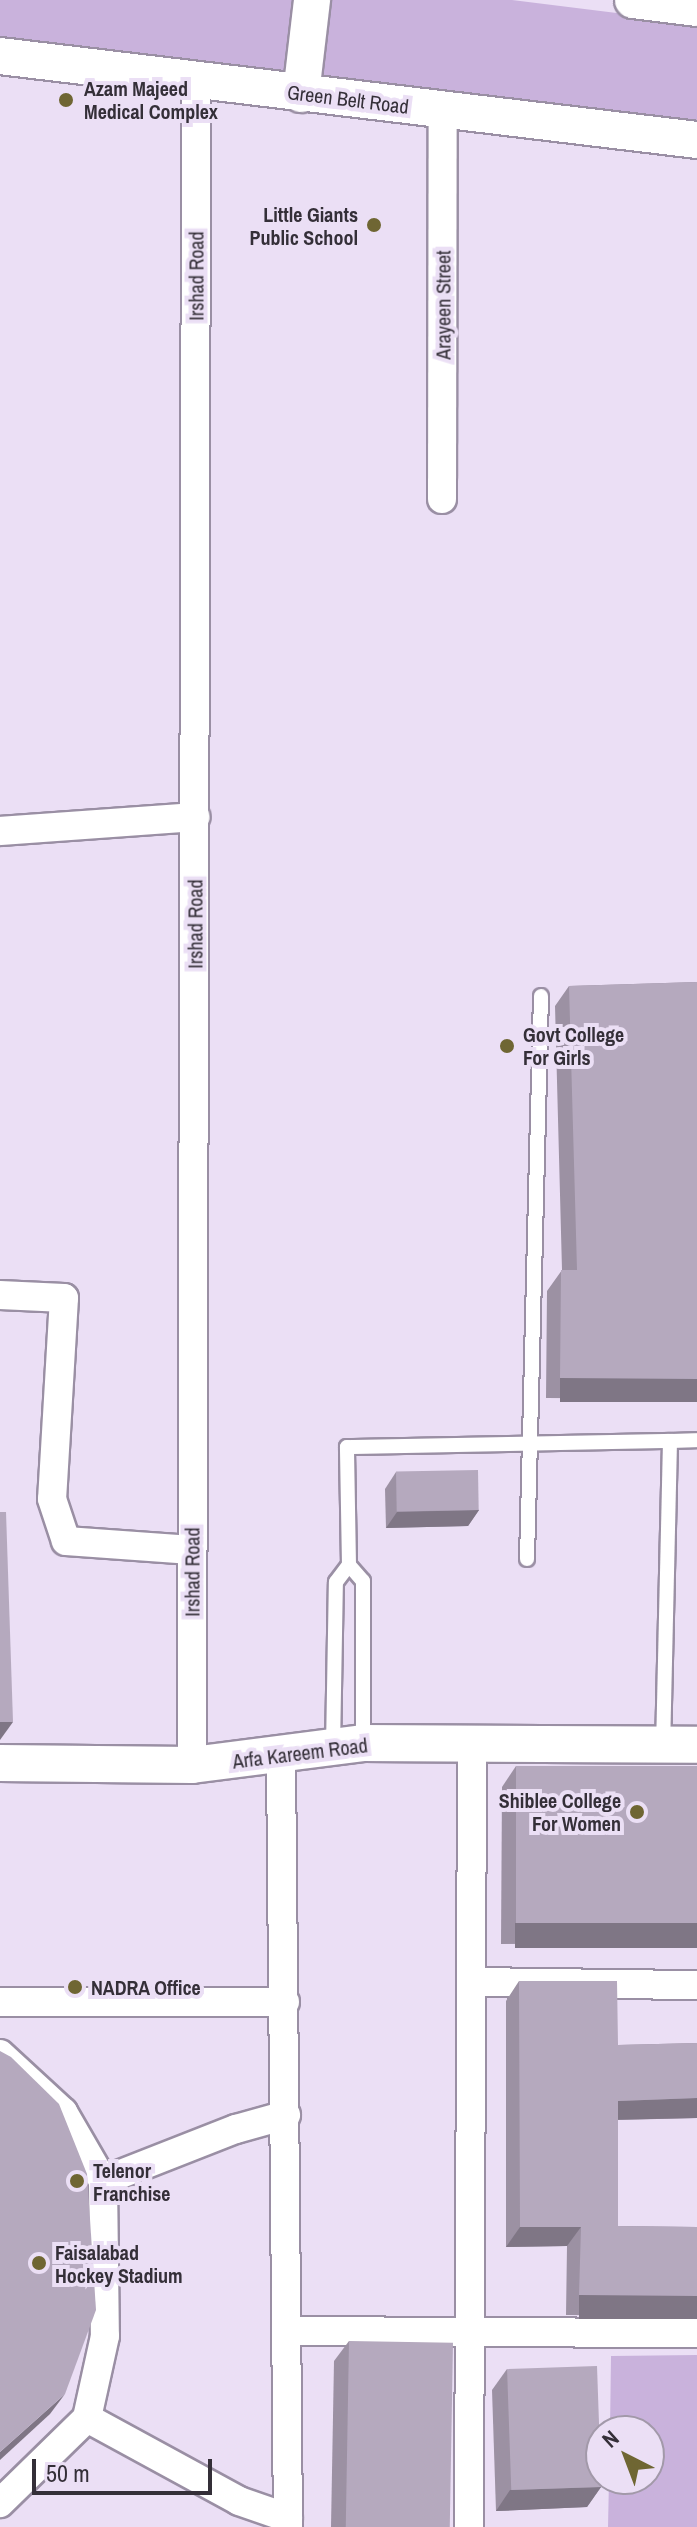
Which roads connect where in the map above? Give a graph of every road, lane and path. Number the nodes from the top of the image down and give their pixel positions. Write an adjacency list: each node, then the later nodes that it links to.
1 (312, 0): 6 (street)
2 (633, 0): 3 (street)
3 (697, 8)
4 (0, 56): 5 (street, Green Belt Road)
5 (196, 82): 6 (street, Green Belt Road); 10 (street, Irshad Road)
6 (301, 94): 7 (street, Green Belt Road)
7 (443, 110): 8 (street, Green Belt Road); 9 (street, Arayeen Street)
8 (697, 140)
9 (442, 499)
10 (195, 817): 11 (street); 17 (street, Irshad Road)
11 (0, 831)
12 (541, 996): 16 (lane)
13 (0, 1295): 17 (street)
14 (697, 1440): 15 (lane)
15 (670, 1441): 16 (lane); 22 (lane)
16 (530, 1446): 18 (lane); 19 (lane)
17 (192, 1550): 25 (street, Irshad Road)
18 (527, 1559)
19 (349, 1565): 21 (lane); 21 (lane)
20 (472, 1743): 21 (street, Arfa Kareem Road); 22 (street, Arfa Kareem Road); 26 (street)
21 (348, 1745): 23 (street, Arfa Kareem Road)
22 (680, 1745)
23 (281, 1757): 25 (street, Arfa Kareem Road); 29 (street)
24 (0, 1763): 25 (street, Arfa Kareem Road)
25 (192, 1765)
26 (473, 1982): 27 (street); 34 (street)
27 (697, 1985)
28 (0, 2002): 29 (street)
29 (285, 2002): 31 (street)
30 (0, 2054): 32 (street)
31 (286, 2115): 32 (street); 33 (street)
32 (103, 2181): 36 (street)
33 (287, 2331): 34 (street); 38 (street)
34 (469, 2333): 35 (street); 39 (street)
35 (697, 2333)
36 (87, 2418): 37 (street); 38 (street)
37 (0, 2503)
38 (288, 2523)
39 (469, 2527)

